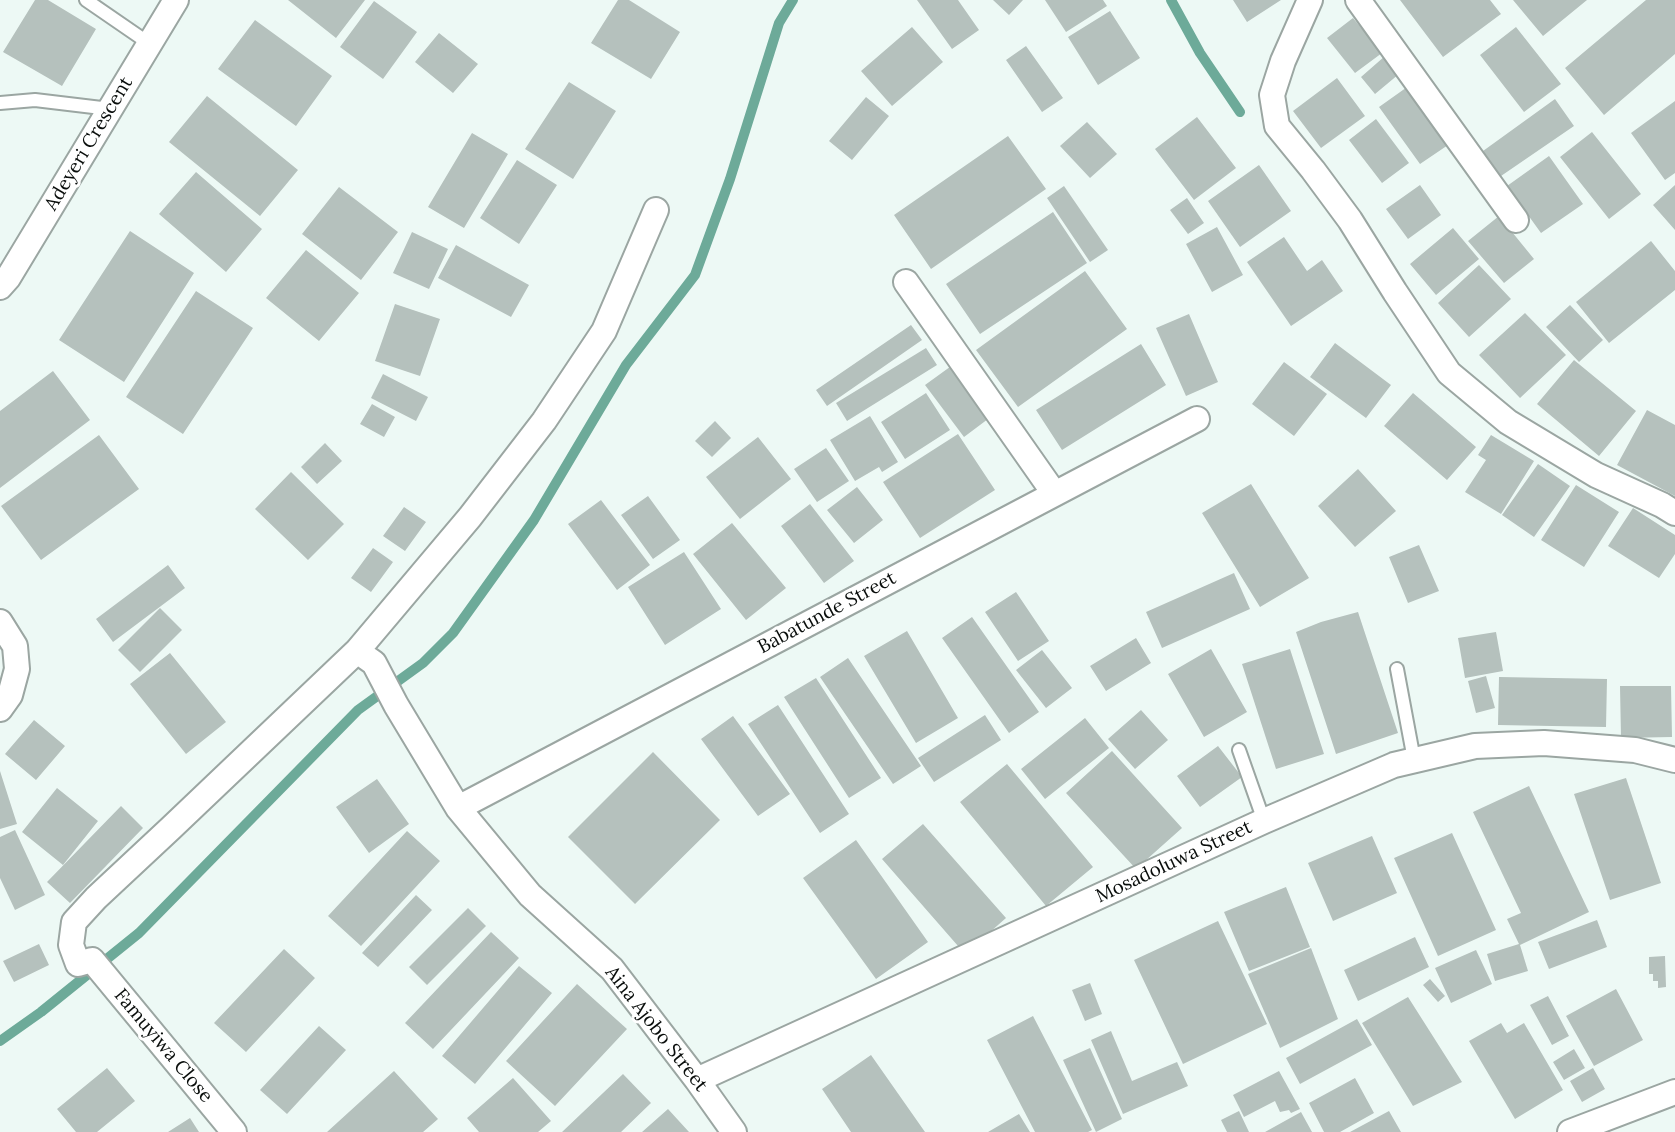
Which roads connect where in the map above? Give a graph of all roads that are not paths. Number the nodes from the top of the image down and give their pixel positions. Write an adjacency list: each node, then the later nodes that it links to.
1 (86, 0): 5 (lane)
2 (176, 0): 5 (street, Adeyeri Crescent)
3 (1310, 0): 14 (street)
4 (1358, 0): 9 (street)
5 (150, 44): 7 (street, Adeyeri Crescent)
6 (0, 103): 7 (lane)
7 (110, 109): 11 (street, Adeyeri Crescent)
8 (656, 210): 16 (street)
9 (1516, 220)
10 (906, 282): 13 (street)
11 (0, 288)
12 (1197, 419): 13 (street, Babatunde Street)
13 (1054, 493): 22 (street, Babatunde Street)
14 (1675, 513)
15 (0, 622): 18 (street)
16 (365, 657): 22 (street, Aina Ajobo Street); 27 (street, Famuyiwa Close)
17 (1397, 669): 20 (lane)
18 (0, 709)
19 (1238, 750): 23 (lane)
20 (1412, 760): 21 (street, Mosadoluwa Street); 23 (street, Mosadoluwa Street)
21 (1675, 760)
22 (458, 808): 24 (street, Aina Ajobo Street)
23 (1264, 821): 24 (street, Mosadoluwa Street)
24 (697, 1080): 28 (street, Aina Ajobo Street)
25 (1675, 1092): 26 (street)
26 (1601, 1126): 29 (street)
27 (233, 1132)
28 (734, 1132)
29 (1570, 1132)

